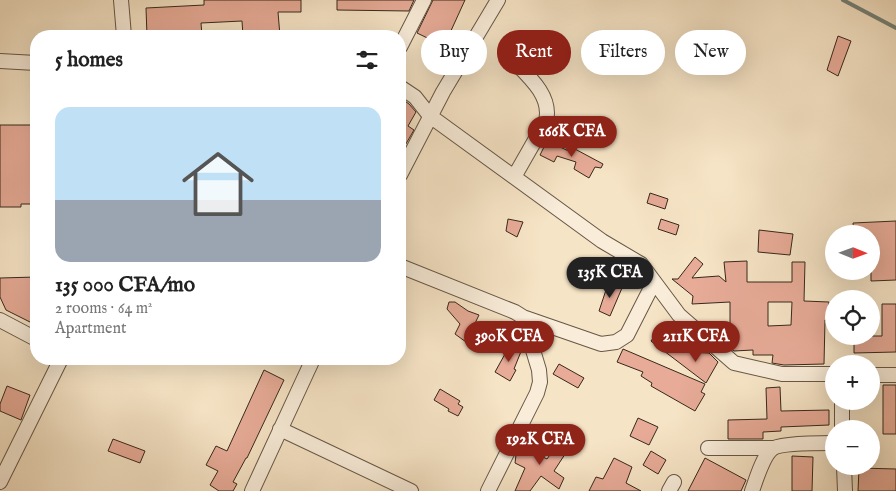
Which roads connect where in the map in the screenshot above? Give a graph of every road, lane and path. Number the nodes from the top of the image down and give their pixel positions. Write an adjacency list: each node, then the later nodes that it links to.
1 (121, 0): 4 (street)
2 (424, 0): 5 (street)
3 (498, 0): 10 (street)
4 (124, 30)
5 (406, 35)
6 (0, 61): 7 (street)
7 (30, 63)
8 (526, 75): 12 (street)
9 (406, 91): 10 (street)
10 (430, 116): 11 (street); 12 (street)
11 (406, 162)
12 (514, 177): 14 (street)
13 (406, 268): 15 (street)
14 (654, 282): 15 (street); 20 (street)
15 (523, 317): 31 (street)
16 (0, 320): 17 (street)
17 (30, 336)
18 (58, 365): 28 (street)
19 (310, 365): 23 (street)
20 (825, 374)
21 (880, 375): 22 (street)
22 (896, 375)
23 (280, 429): 29 (street); 30 (street)
24 (825, 443): 26 (street)
25 (708, 448): 26 (street)
26 (772, 448): 32 (street)
27 (844, 475): 33 (street)
28 (0, 482)
29 (252, 491)
30 (411, 491)
31 (488, 491)
32 (752, 491)
33 (845, 491)

